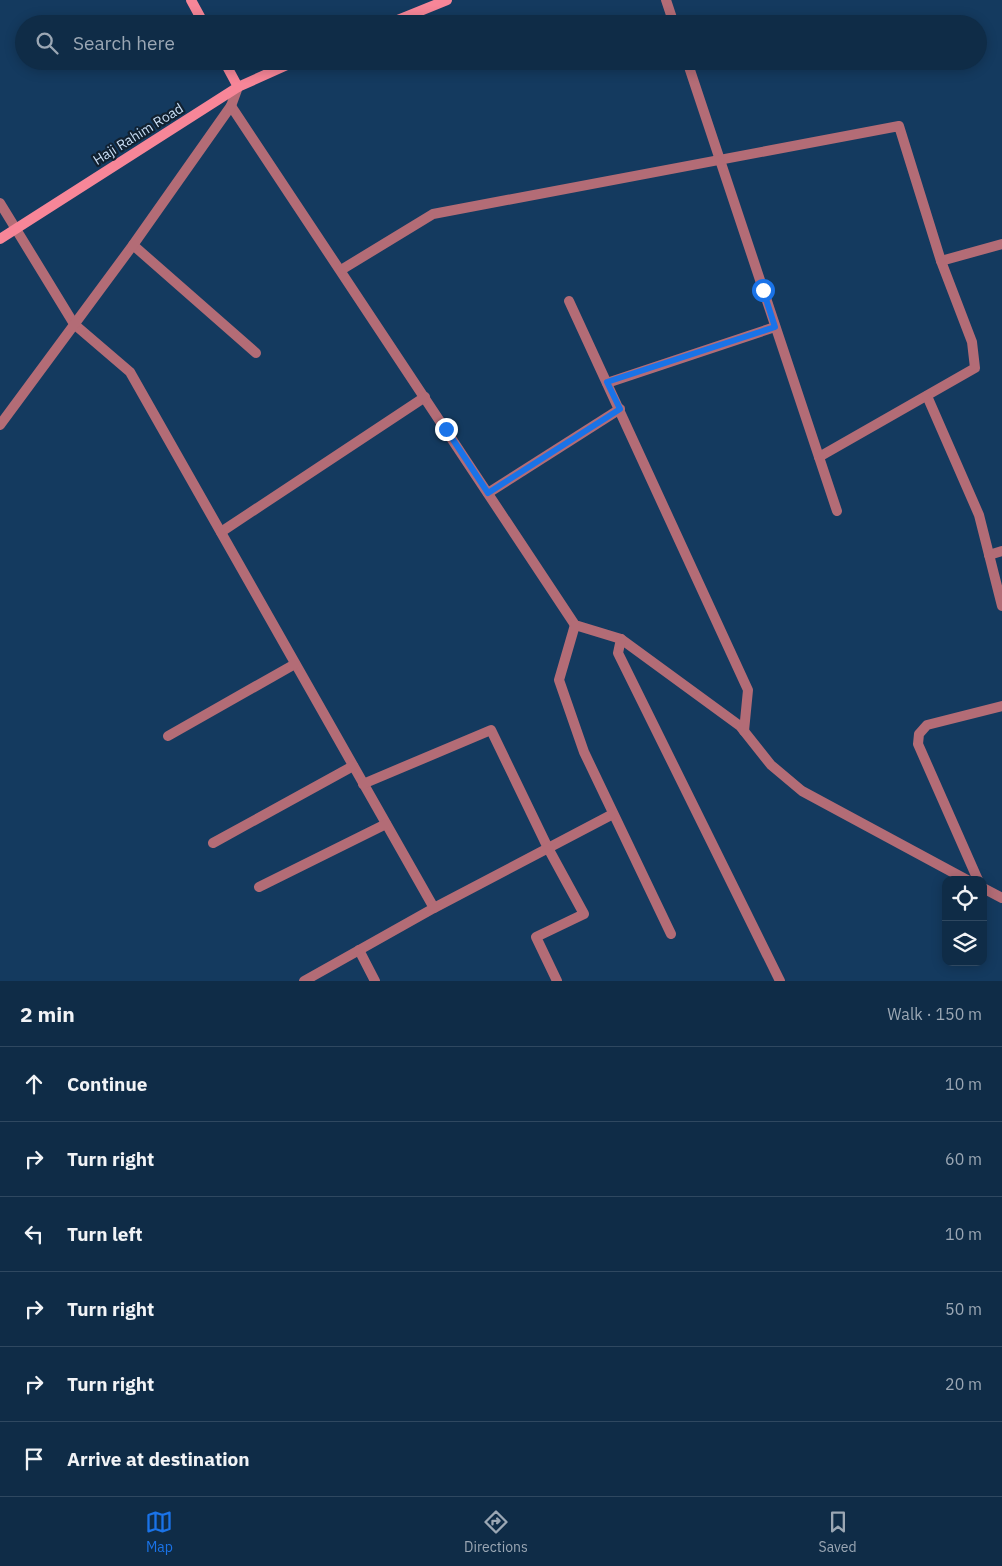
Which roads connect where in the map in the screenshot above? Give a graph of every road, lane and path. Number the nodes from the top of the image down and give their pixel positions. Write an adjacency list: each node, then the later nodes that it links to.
1 (191, 0): 4 (main road)
2 (447, 0): 5 (main road)
3 (666, 0): 6 (street)
4 (199, 15)
5 (410, 15)
6 (671, 15)
7 (229, 70): 10 (main road)
8 (276, 70): 10 (main road, Haji Rahim Road)
9 (690, 70): 12 (street)
10 (238, 87): 11 (street); 14 (main road, Haji Rahim Road)
11 (231, 106): 17 (street); 19 (street)
12 (720, 161): 18 (street); 19 (street); 22 (street)
13 (0, 203): 14 (street)
14 (16, 228): 15 (main road, Haji Rahim Road); 21 (street)
15 (0, 238)
16 (1002, 244): 18 (street)
17 (133, 245): 21 (street); 23 (street)
18 (941, 261): 25 (street)
19 (341, 270): 26 (street)
20 (569, 301): 24 (street)
21 (74, 324): 28 (street); 32 (street)
22 (775, 327): 24 (street); 29 (street)
23 (256, 353)
24 (607, 382): 27 (street)
25 (927, 396): 29 (street); 34 (street)
26 (425, 397): 30 (street); 32 (street)
27 (620, 409): 30 (street); 40 (street)
28 (0, 425)
29 (818, 457): 31 (street)
30 (488, 493): 36 (street)
31 (836, 511)
32 (220, 532): 38 (street)
33 (1002, 551): 34 (street)
34 (989, 555): 35 (street)
35 (1002, 606)
36 (575, 625): 37 (street); 44 (street)
37 (621, 639): 40 (street); 59 (street)
38 (295, 664): 41 (street); 42 (street)
39 (1002, 706): 49 (street)
40 (744, 732): 48 (street)
41 (168, 736)
42 (353, 766): 43 (street); 46 (street)
43 (363, 784): 45 (street); 47 (street)
44 (613, 814): 47 (street); 54 (street)
45 (386, 824): 50 (street); 53 (street)
46 (213, 843)
47 (548, 848): 53 (street); 58 (street)
48 (960, 876)
49 (976, 876)
50 (259, 887)
51 (987, 890): 52 (street)
52 (1002, 898)
53 (434, 908): 55 (street)
54 (671, 934)
55 (359, 950): 56 (street); 57 (street)
56 (304, 981)
57 (375, 981)
58 (556, 981)
59 (780, 981)

